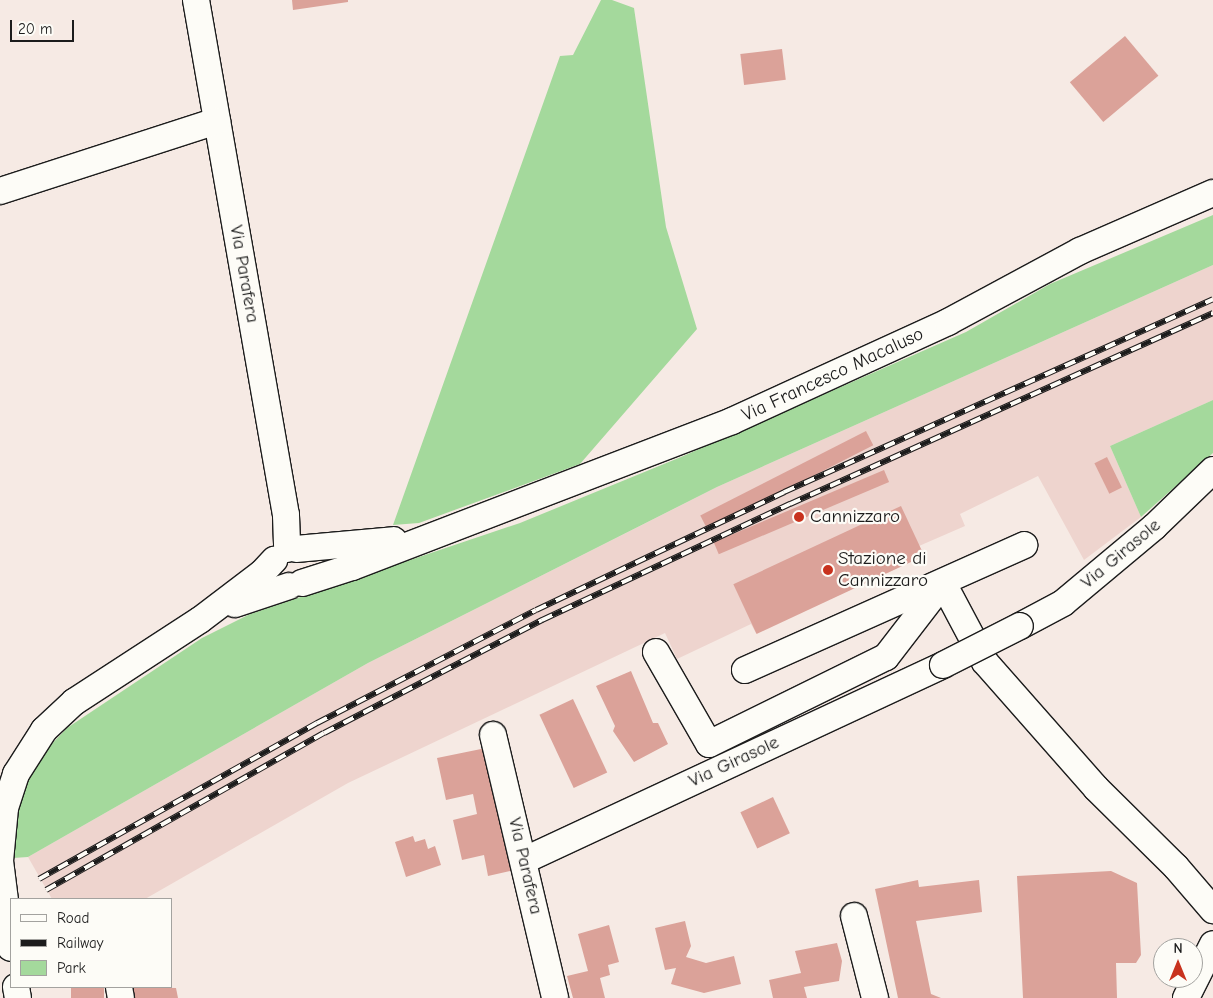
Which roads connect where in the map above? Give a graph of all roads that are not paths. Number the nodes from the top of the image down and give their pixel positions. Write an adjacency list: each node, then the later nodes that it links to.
1 (196, 0): 2 (street, Via Parafera)
2 (217, 121): 3 (street); 8 (street, Via Parafera)
3 (0, 191)
4 (1213, 193): 6 (street, Via Francesco Macaluso)
5 (1213, 470): 15 (street, Via Girasole, bridge)
6 (442, 532): 8 (street); 10 (street)
7 (1024, 545): 9 (street)
8 (286, 552): 10 (street); 11 (street)
9 (944, 583): 12 (street); 13 (street); 16 (street)
10 (296, 584): 11 (street)
11 (200, 620): 18 (street)
12 (656, 652)
13 (745, 670)
14 (493, 735): 15 (street, Via Parafera)
15 (525, 860): 20 (street, Via Parafera)
16 (1213, 910)
17 (854, 916): 21 (street)
18 (10, 940)
19 (1213, 944): 22 (street)
20 (555, 998)
21 (875, 998)
22 (1186, 998)

